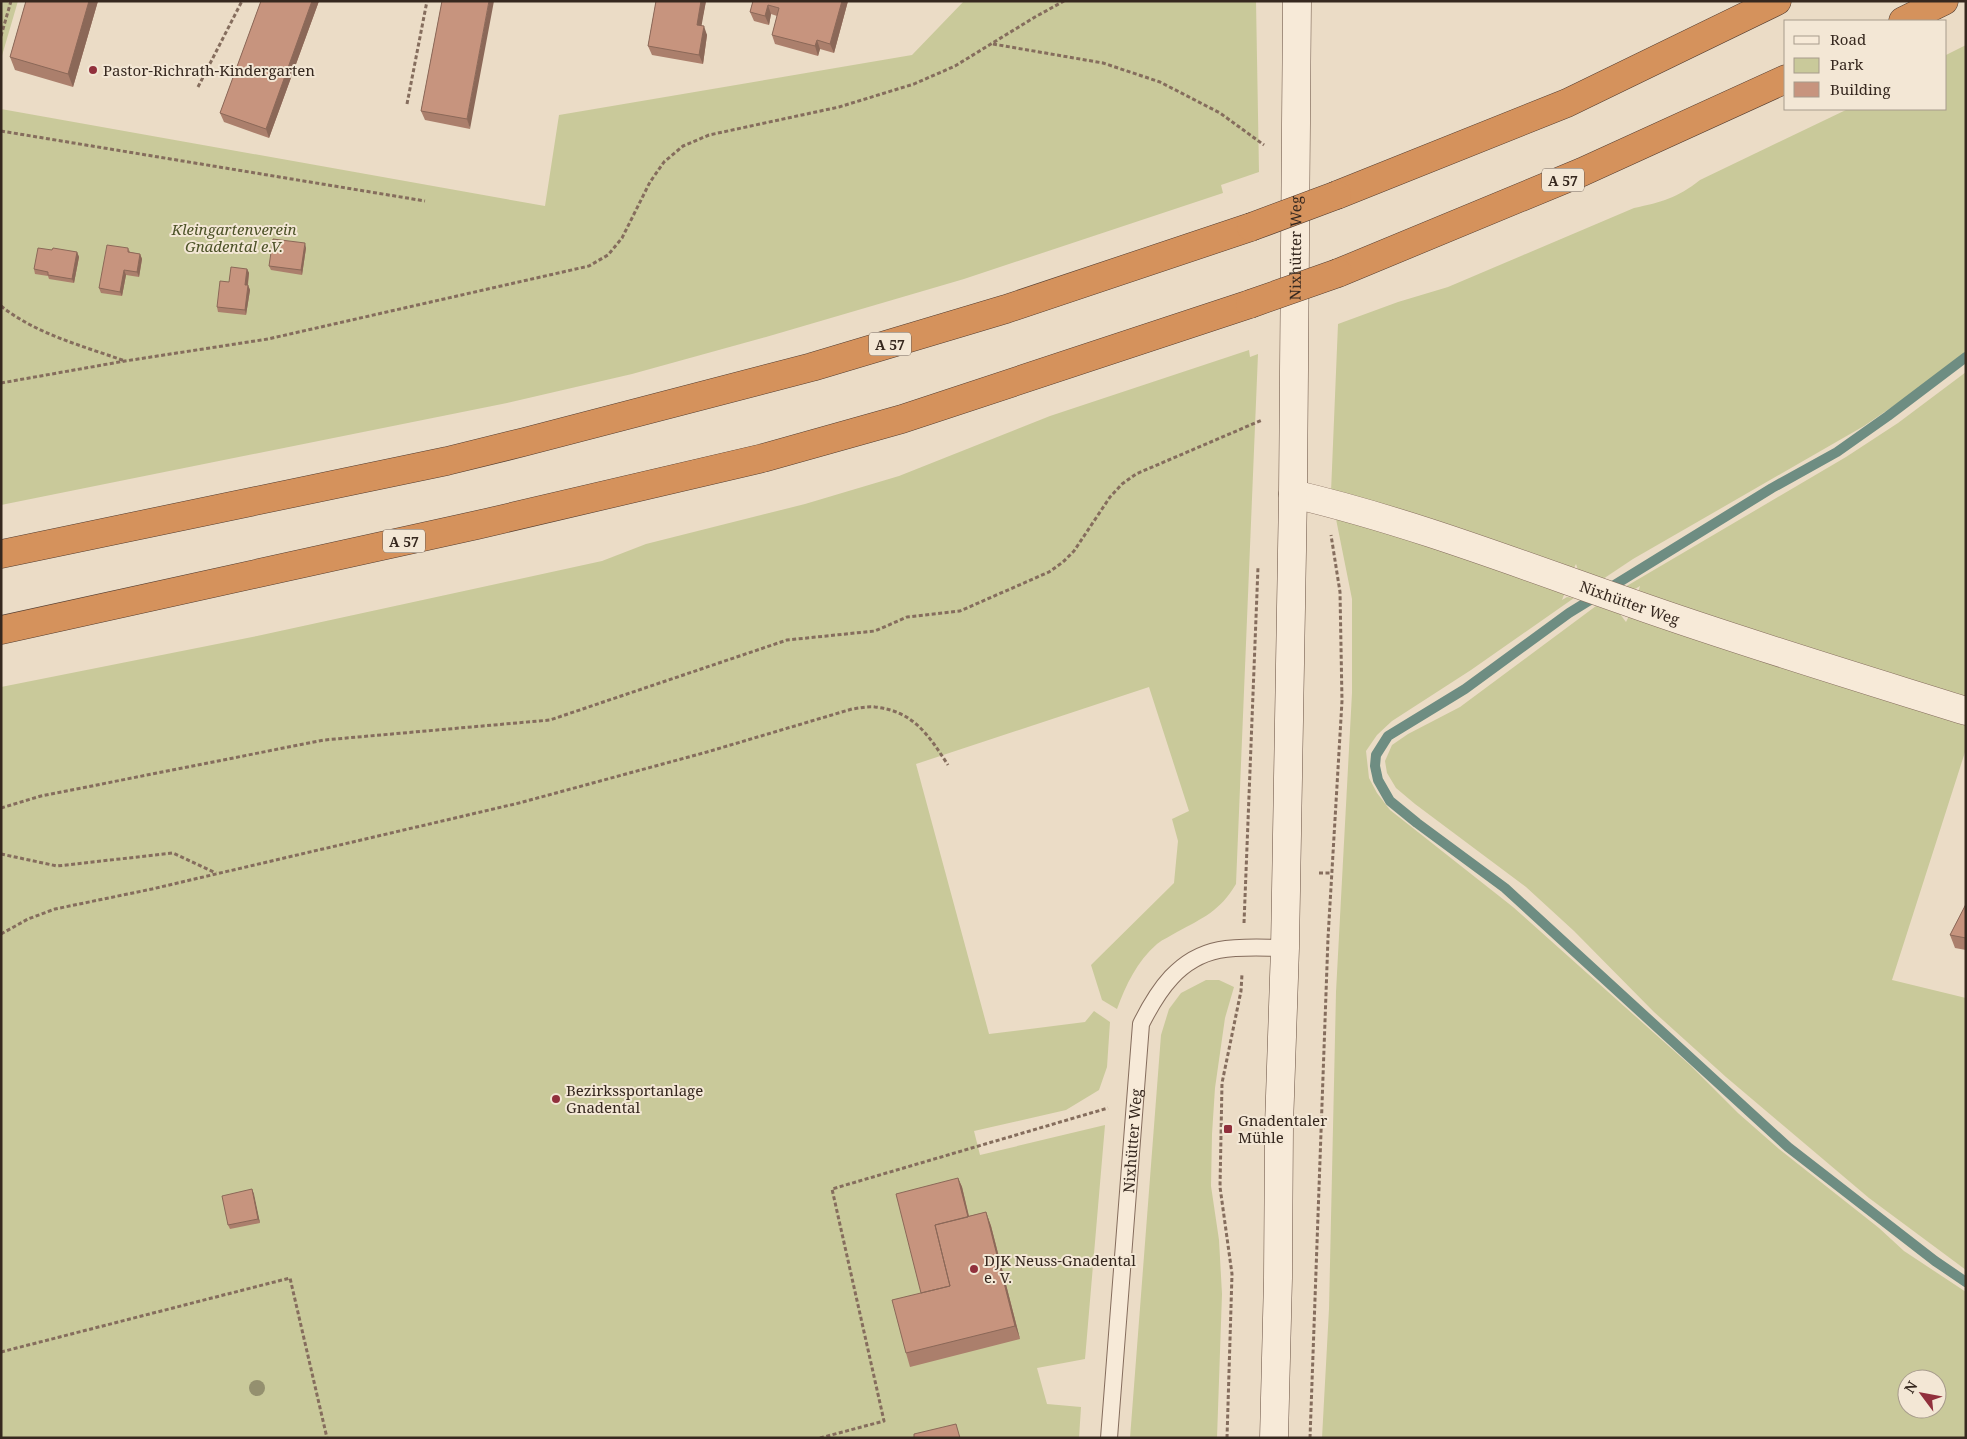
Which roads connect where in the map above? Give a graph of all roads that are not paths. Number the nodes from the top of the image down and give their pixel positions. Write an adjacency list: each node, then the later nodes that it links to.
1 (1296, 1): 6 (main road, Nixhütter Weg)
2 (1777, 1): 7 (highway, A 57, bridge)
3 (1944, 1): 4 (highway)
4 (1905, 20)
5 (1784, 80): 8 (highway, A 57, bridge)
6 (1293, 494): 9 (main road, Nixhütter Weg); 10 (main road, Nixhütter Weg)
7 (1, 554)
8 (1, 630)
9 (1966, 711)
10 (1285, 948): 11 (lane, Nixhütter Weg); 12 (main road, Nixhütter Weg)
11 (1109, 1438)
12 (1274, 1438)

